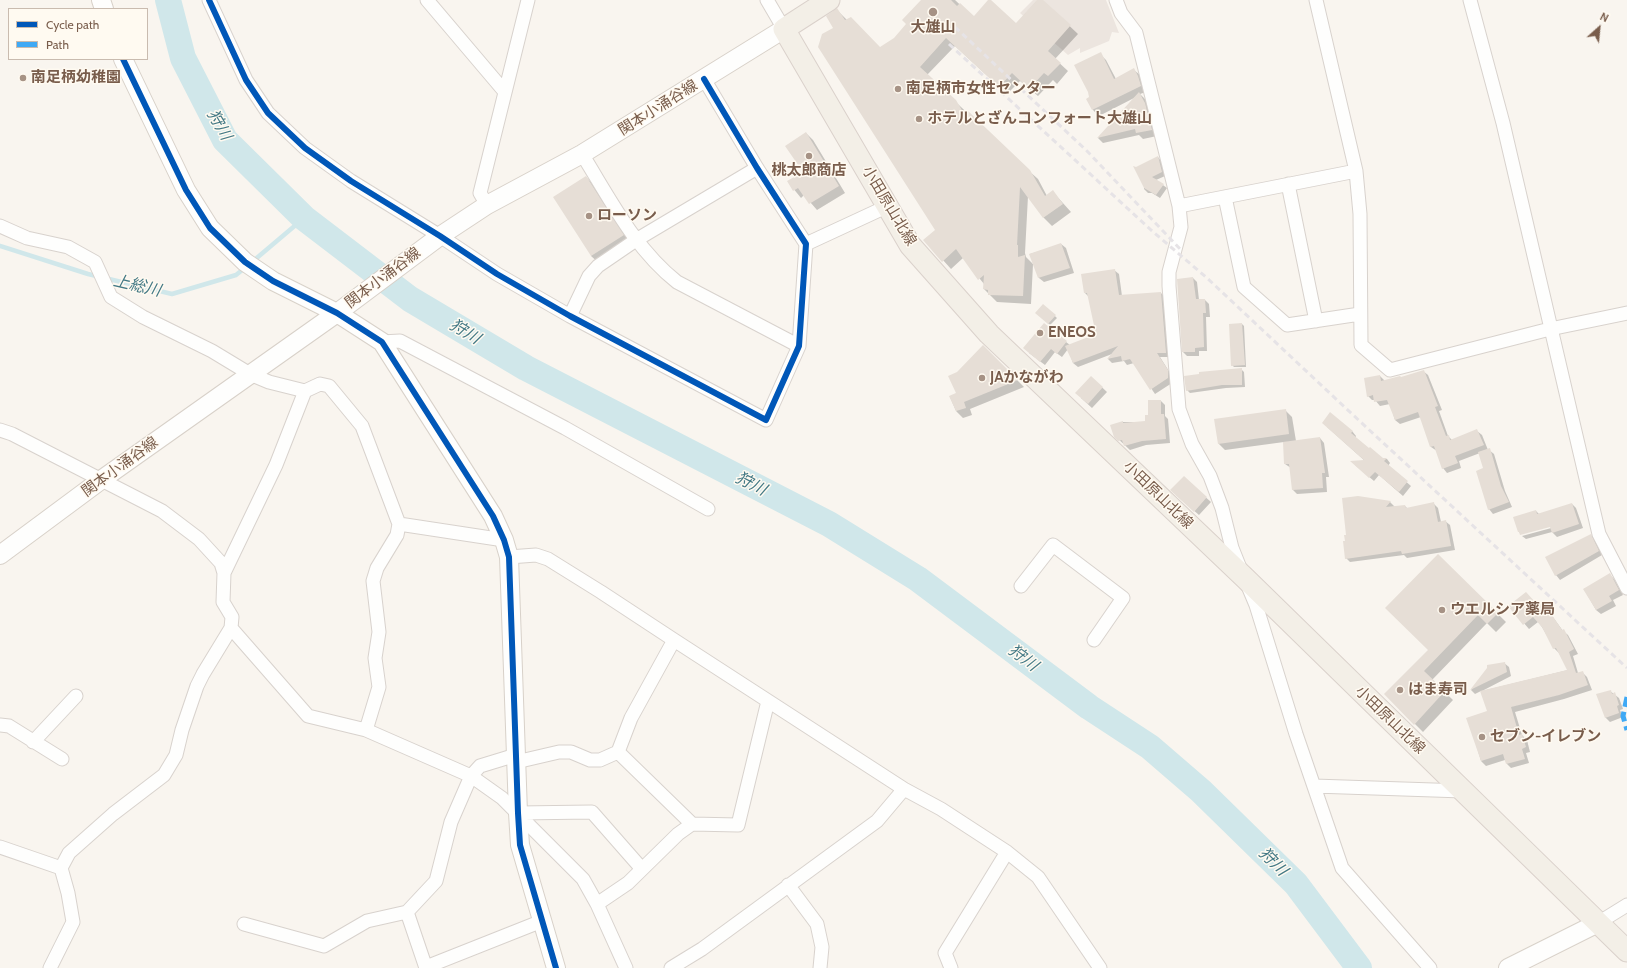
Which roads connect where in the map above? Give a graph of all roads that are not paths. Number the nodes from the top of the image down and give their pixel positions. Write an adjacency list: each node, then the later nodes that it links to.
1 (209, 0): 22 (street)
2 (427, 0): 12 (street)
3 (528, 0): 12 (street)
4 (767, 0): 9 (street)
5 (828, 0): 9 (main road)
6 (1116, 0): 20 (street)
7 (1316, 0): 15 (street)
8 (1470, 0): 30 (street)
9 (784, 29): 11 (street, 関本小涌谷線); 19 (main road, 小田原山北線)
10 (123, 60): 25 (street)
11 (704, 79): 13 (street, 関本小涌谷線); 14 (street)
12 (505, 92): 18 (street)
13 (582, 154): 18 (street, 関本小涌谷線); 23 (street)
14 (757, 168): 23 (street); 24 (street)
15 (1356, 170): 16 (street); 27 (street)
16 (1288, 184): 17 (street); 29 (street)
17 (1225, 197): 20 (street); 29 (street)
18 (487, 205): 22 (street, 関本小涌谷線)
19 (888, 206): 24 (street); 42 (main road, 小田原山北線)
20 (1179, 206): 42 (street)
21 (0, 226): 33 (street)
22 (437, 238): 25 (street, 関本小涌谷線); 28 (street)
23 (636, 240): 28 (street); 32 (street)
24 (806, 244): 32 (street)
25 (336, 313): 31 (street); 33 (street, 関本小涌谷線)
26 (1627, 313): 30 (street)
27 (1360, 314): 29 (street); 30 (street)
28 (570, 316): 32 (street)
29 (1316, 321)
30 (1550, 329): 44 (street)
31 (382, 342): 37 (street); 39 (street)
32 (799, 346)
33 (250, 374): 34 (street); 36 (street, 関本小涌谷線)
34 (305, 391): 38 (street); 41 (street)
35 (0, 430): 36 (street)
36 (101, 480): 40 (street, 関本小涌谷線); 41 (street)
37 (708, 509)
38 (399, 524): 39 (street); 51 (street)
39 (507, 548): 46 (street); 55 (street)
40 (0, 555)
41 (224, 573): 45 (street)
42 (1244, 578): 57 (street); 59 (main road, 小田原山北線)
43 (1022, 586): 47 (street)
44 (1627, 588)
45 (231, 628): 51 (street); 64 (street)
46 (674, 640): 49 (street); 53 (street)
47 (1094, 640)
48 (76, 696): 52 (street)
49 (768, 701): 58 (street); 61 (street)
50 (0, 726): 52 (street)
51 (366, 730): 56 (street)
52 (33, 742): 54 (street)
53 (618, 752): 55 (street); 61 (street)
54 (62, 759)
55 (516, 759): 56 (street); 60 (street)
56 (471, 776): 60 (street); 69 (street)
57 (1314, 786): 59 (street); 82 (street)
58 (904, 789): 63 (street); 66 (street)
59 (1463, 791): 71 (main road, 小田原山北線)
60 (518, 813): 65 (street); 67 (street); 70 (street)
61 (692, 824): 65 (street)
62 (0, 847): 64 (street)
63 (1007, 852): 80 (street); 81 (street)
64 (61, 868): 75 (street)
65 (642, 869): 67 (street)
66 (788, 885): 78 (street); 79 (street)
67 (597, 904): 77 (street)
68 (1627, 905): 71 (street)
69 (407, 912): 72 (street); 74 (street)
70 (542, 921): 74 (street); 76 (street)
71 (1598, 923): 73 (main road, 小田原山北線); 83 (street)
72 (244, 924)
73 (1627, 951)
74 (426, 967)
75 (50, 968)
76 (556, 968)
77 (626, 968)
78 (671, 968)
79 (820, 968)
80 (951, 968)
81 (1100, 968)
82 (1430, 968)
83 (1508, 968)

